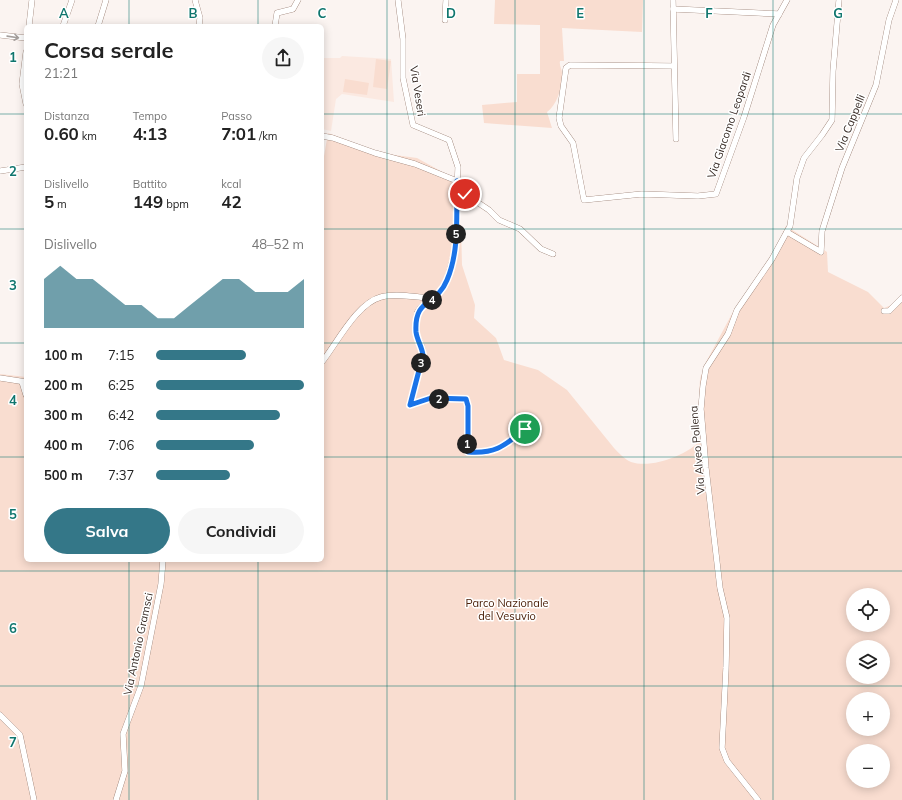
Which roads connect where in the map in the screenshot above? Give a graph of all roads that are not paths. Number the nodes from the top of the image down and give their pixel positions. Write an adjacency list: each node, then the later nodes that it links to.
1 (32, 0): 15 (street)
2 (72, 0): 16 (street)
3 (106, 0): 17 (street)
4 (195, 0): 18 (street)
5 (298, 0): 19 (street)
6 (398, 0): 29 (street, Via Veseri)
7 (446, 0): 14 (street)
8 (674, 0): 12 (street)
9 (787, 0): 13 (street, Via Giacomo Leopardi)
10 (839, 0): 30 (street, Via Alveo Pollena)
11 (896, 0): 30 (street, Via Cappelli)
12 (673, 9): 13 (street); 22 (street)
13 (779, 14): 22 (street, Via Giacomo Leopardi)
14 (445, 20)
15 (29, 24)
16 (64, 24)
17 (99, 24)
18 (199, 24)
19 (275, 24)
20 (0, 35): 21 (street, one-way to 21)
21 (24, 38)
22 (674, 66): 26 (street)
23 (24, 68): 24 (street)
24 (24, 94)
25 (324, 136): 29 (street)
26 (676, 139)
27 (24, 167): 28 (street)
28 (0, 171)
29 (457, 181): 31 (street); 33 (street, Via Veseri)
30 (787, 232): 43 (street, Via Alveo Pollena)
31 (553, 254)
32 (902, 298): 34 (street)
33 (434, 299): 35 (street); 38 (street, Via Veseri)
34 (884, 311)
35 (324, 359)
36 (0, 378): 37 (street)
37 (24, 382)
38 (525, 429)
39 (162, 562): 42 (street, Via Antonio Gramsci)
40 (0, 715): 41 (street)
41 (34, 800)
42 (116, 800)
43 (758, 800)

